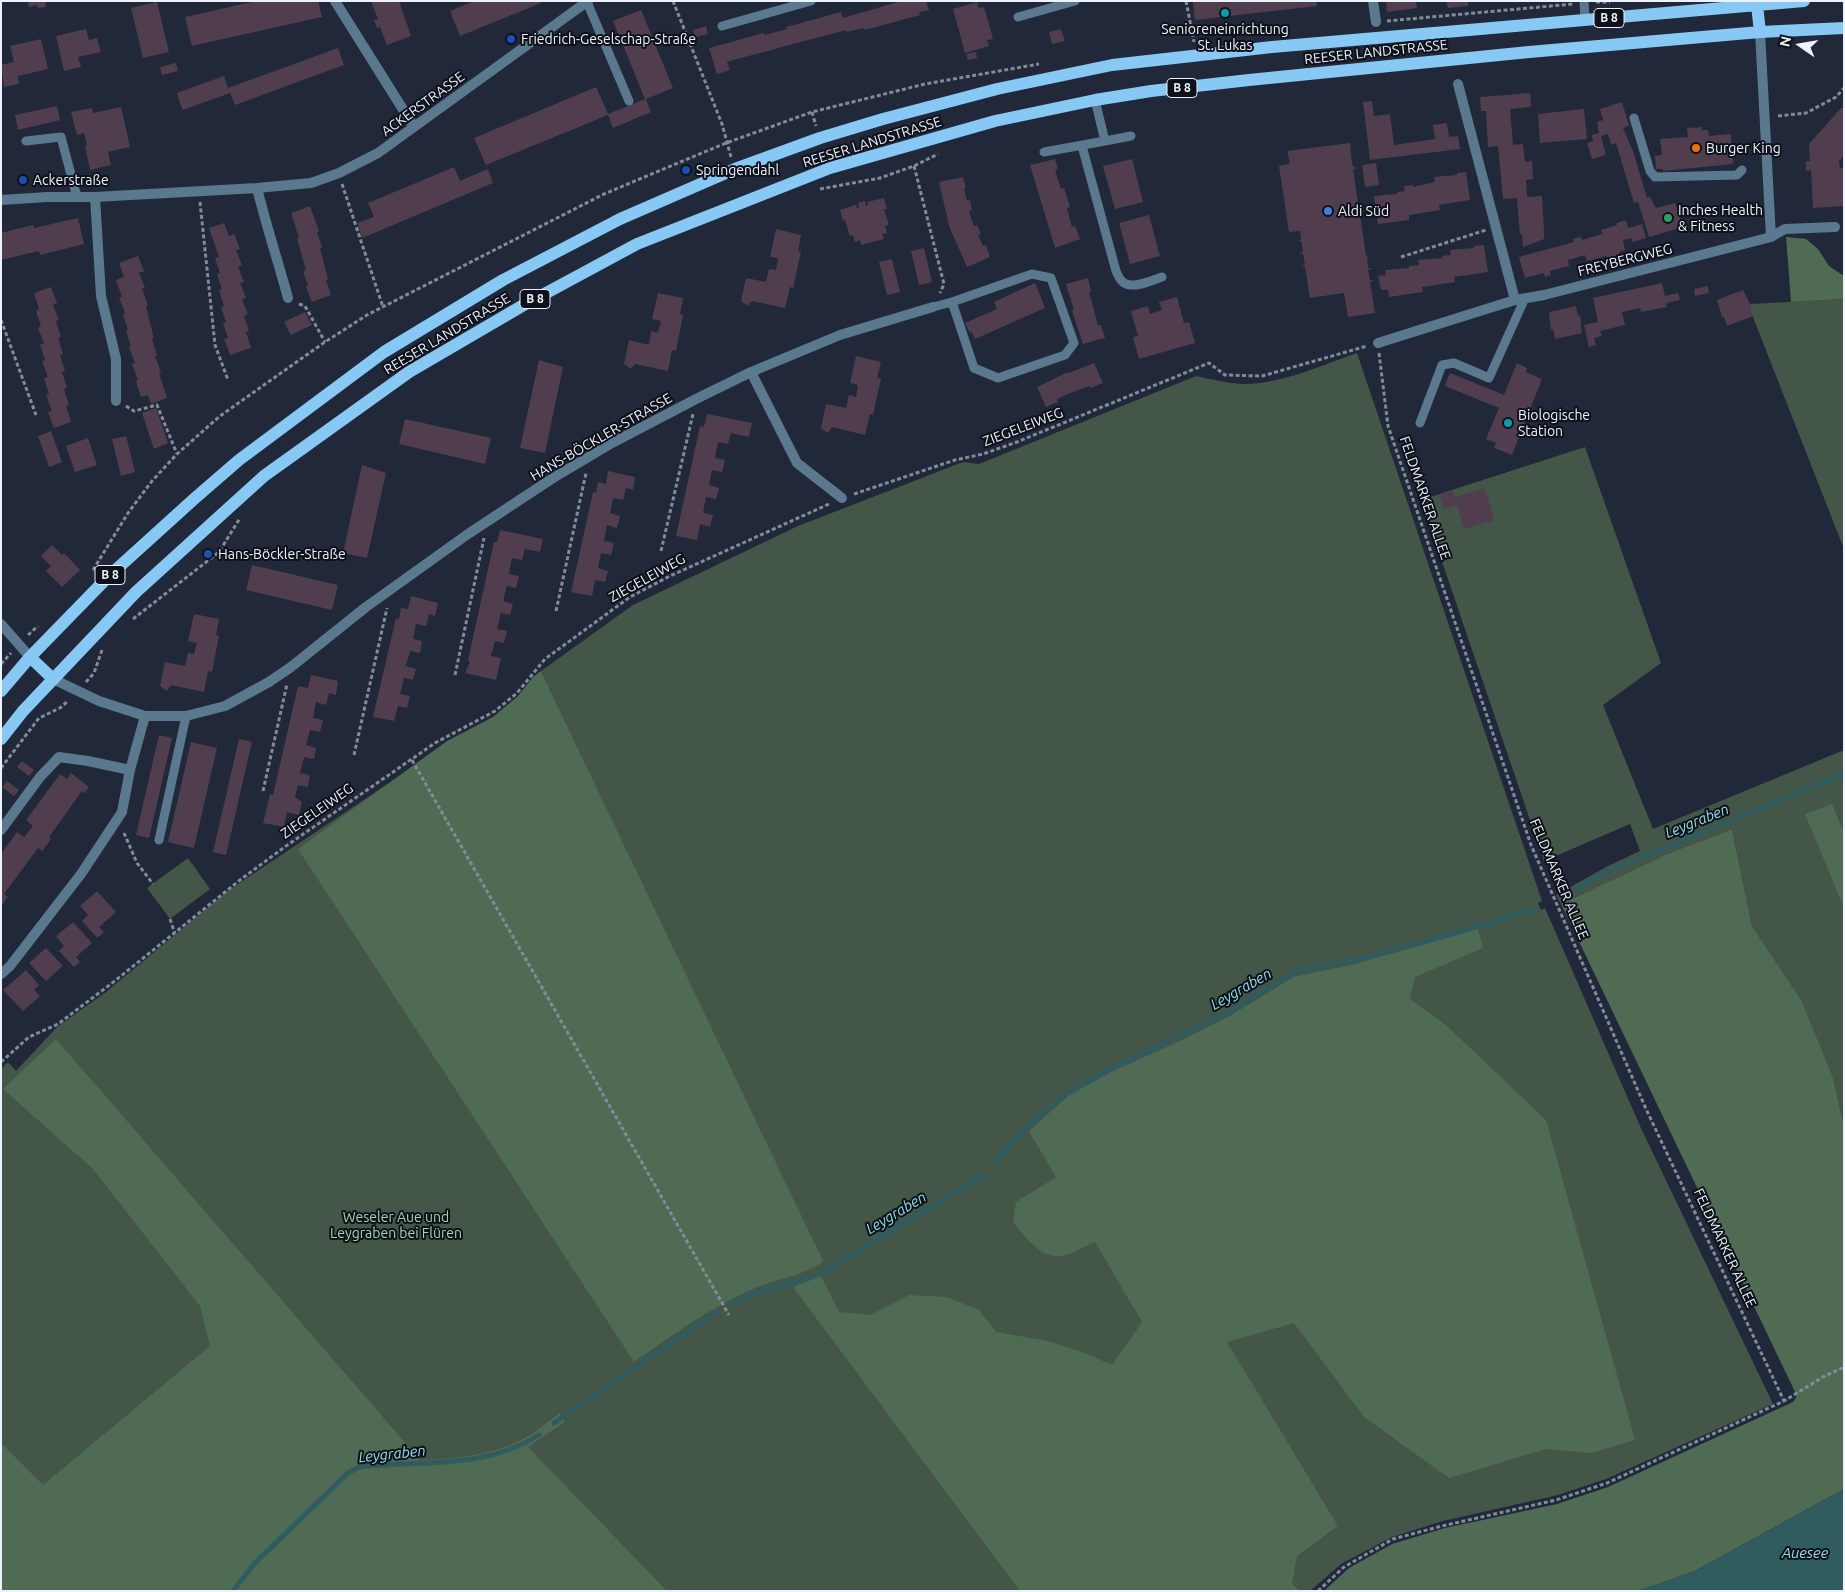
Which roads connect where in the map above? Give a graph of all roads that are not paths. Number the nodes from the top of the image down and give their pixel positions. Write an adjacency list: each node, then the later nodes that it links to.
1 (335, 1): 19 (street)
2 (587, 1): 17 (lane, ACKERSTRASSE); 19 (street, ACKERSTRASSE)
3 (1075, 1): 9 (lane)
4 (1373, 1): 11 (street)
5 (1584, 1): 10 (lane)
6 (1804, 1): 8 (main road, REESER LANDSTRASSE / B 8)
7 (807, 2): 12 (lane)
8 (1757, 3): 10 (main road, REESER LANDSTRASSE / B 8); 14 (main road)
9 (1018, 17)
10 (1585, 20): 43 (main road, REESER LANDSTRASSE / B 8)
11 (1376, 22)
12 (722, 26)
13 (1844, 28): 14 (main road, REESER LANDSTRASSE / B 8)
14 (1760, 32): 16 (main road, REESER LANDSTRASSE / B 8); 31 (street)
15 (1458, 84): 34 (street)
16 (1095, 100): 22 (lane); 44 (main road, REESER LANDSTRASSE / B 8)
17 (629, 101)
18 (1634, 118): 25 (lane)
19 (414, 127): 26 (street, ACKERSTRASSE)
20 (1131, 136): 22 (lane)
21 (26, 141): 27 (lane)
22 (1105, 141): 23 (lane)
23 (1082, 146): 24 (lane); 32 (lane)
24 (1044, 152)
25 (1742, 170)
26 (257, 188): 28 (street, ACKERSTRASSE); 33 (street)
27 (77, 197): 28 (street, ACKERSTRASSE); 29 (street, ACKERSTRASSE)
28 (95, 197): 39 (street)
29 (1, 200)
30 (1835, 227): 31 (street, FREYBERGWEG)
31 (1771, 237): 34 (street, FREYBERGWEG)
32 (1162, 277)
33 (288, 298)
34 (1520, 299): 37 (street, FREYBERGWEG); 40 (lane)
35 (952, 302): 35 (lane); 36 (lane)
36 (933, 307): 38 (street, HANS-BÖCKLER-STRASSE)
37 (1378, 343)
38 (751, 372): 41 (street); 47 (street, HANS-BÖCKLER-STRASSE)
39 (116, 401)
40 (1420, 423)
41 (842, 498)
42 (1, 624): 43 (street)
43 (30, 657): 44 (main road); 45 (main road, REESER LANDSTRASSE / B 8)
44 (53, 679): 46 (street, HANS-BÖCKLER-STRASSE); 48 (main road, REESER LANDSTRASSE / B 8)
45 (1, 691)
46 (145, 716): 47 (street, HANS-BÖCKLER-STRASSE); 49 (street)
47 (186, 716): 51 (lane)
48 (1, 739)
49 (130, 770): 50 (street); 52 (street)
50 (1, 830)
51 (159, 840)
52 (1, 974)

